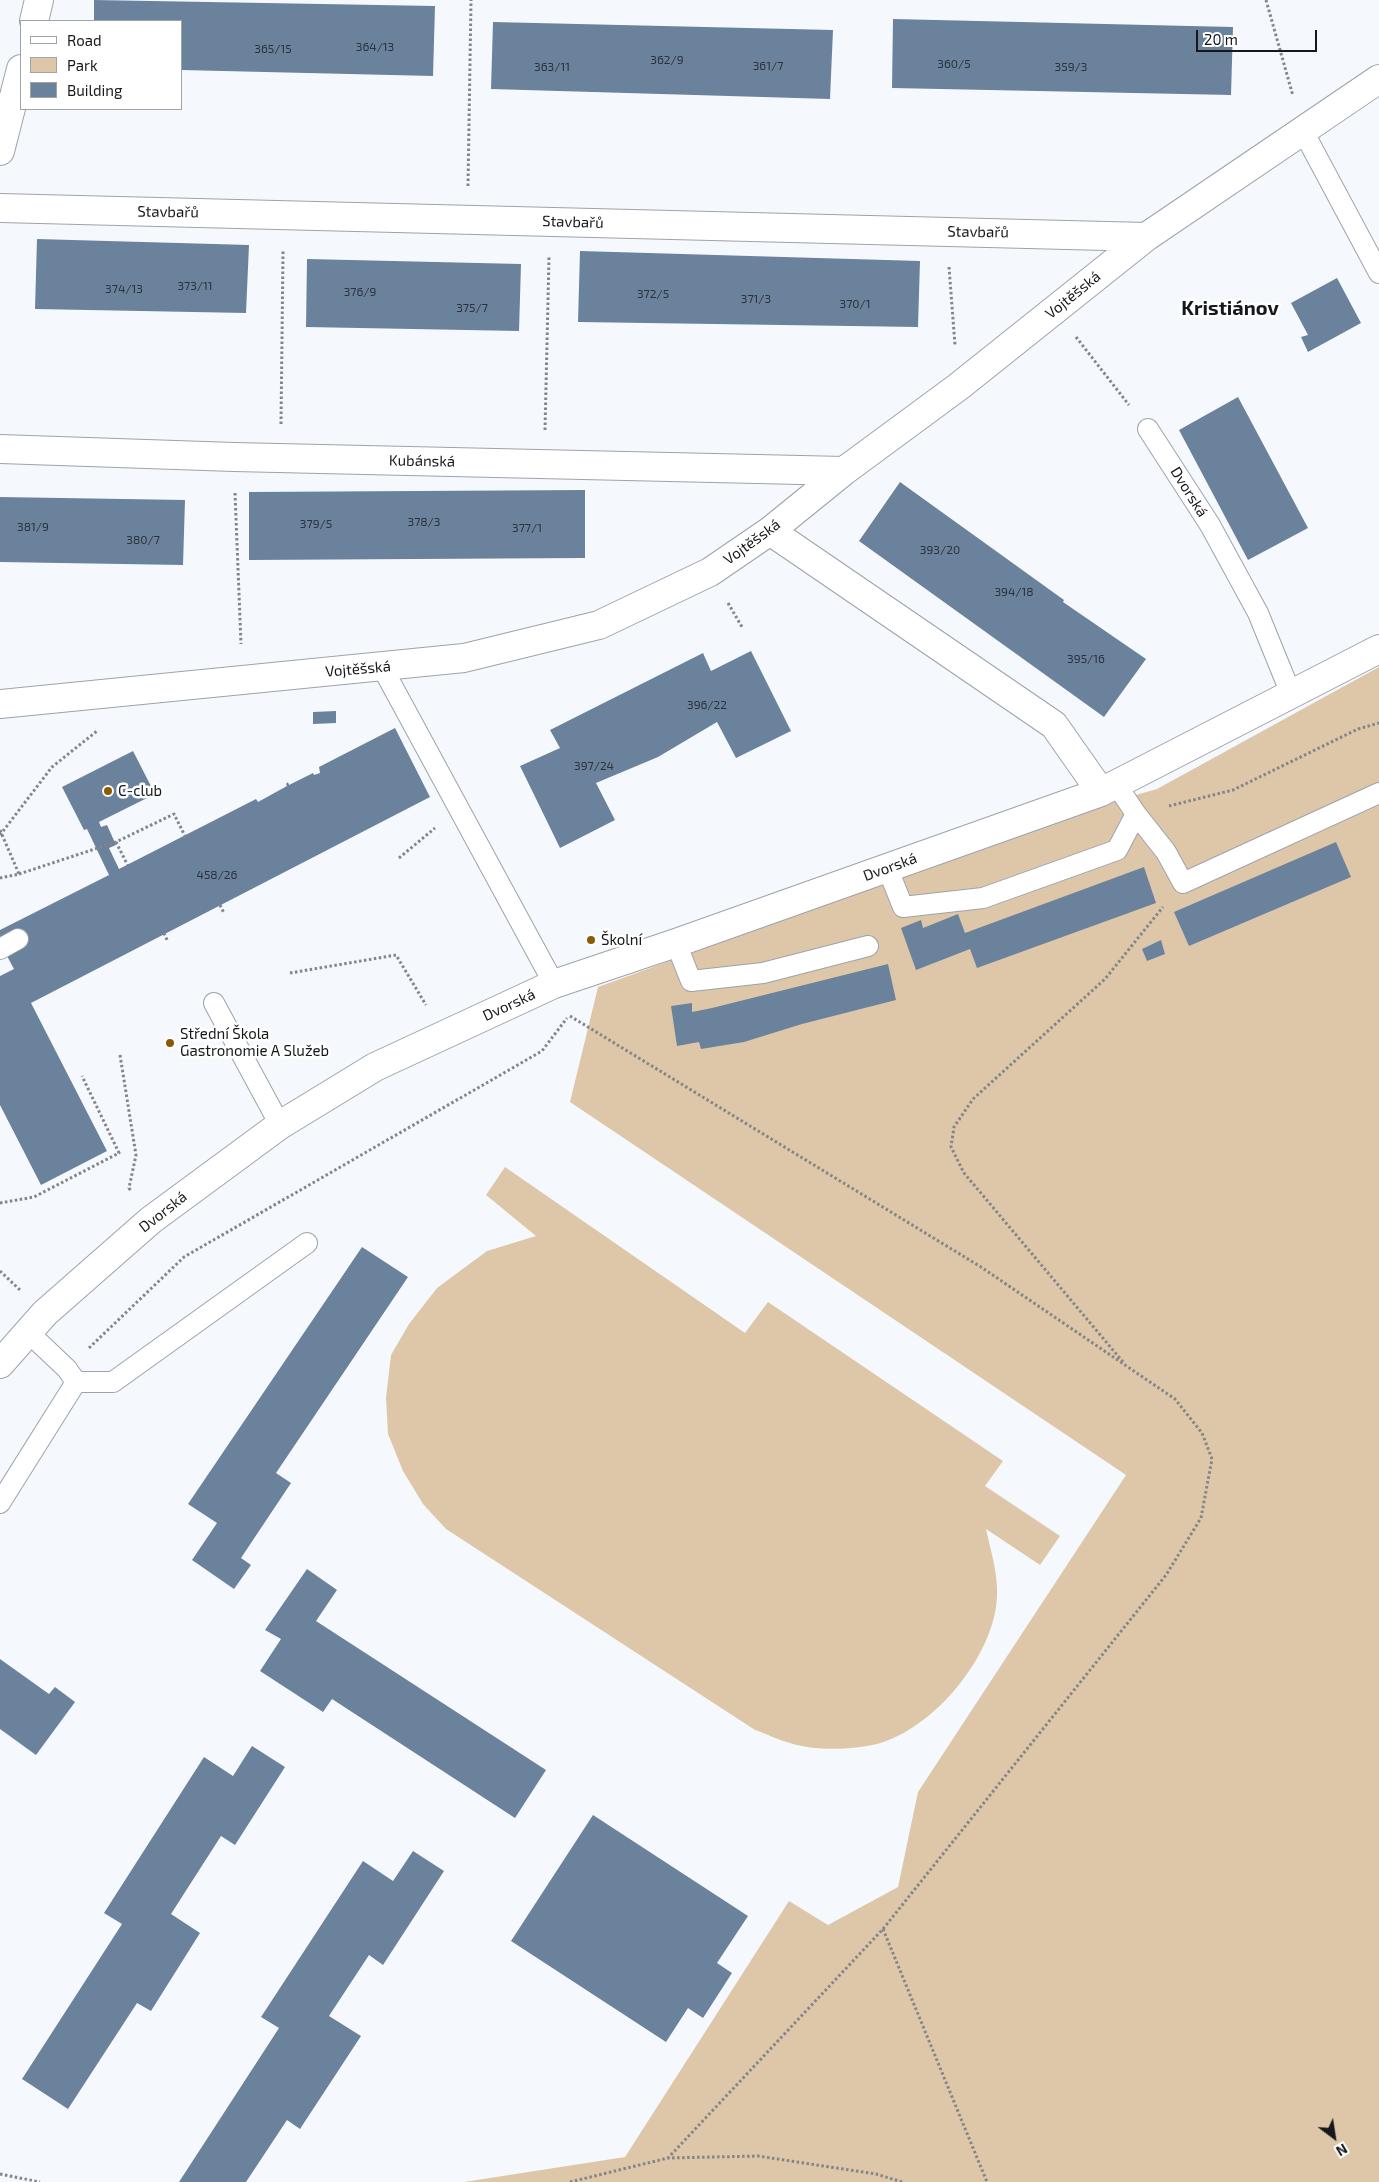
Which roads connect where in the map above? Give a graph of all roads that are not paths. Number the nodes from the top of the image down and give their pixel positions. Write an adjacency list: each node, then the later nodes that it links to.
1 (39, 0): 2 (street)
2 (34, 20)
3 (20, 73): 6 (street)
4 (1379, 79): 5 (street, Vojtěšská)
5 (1303, 130): 8 (street, Vojtěšská); 9 (lane)
6 (0, 151)
7 (0, 208): 8 (street, Stavbařů)
8 (1146, 237): 12 (street, Vojtěšská)
9 (1379, 273)
10 (1148, 428): 16 (lane, Dvorská)
11 (0, 449): 12 (street, Kubánská)
12 (844, 471): 13 (street, Vojtěšská)
13 (770, 531): 15 (street, Vojtěšská); 18 (street)
14 (1379, 649): 16 (street, Dvorská)
15 (382, 667): 17 (street, Vojtěšská); 26 (lane)
16 (1291, 694): 18 (street, Dvorská)
17 (0, 704)
18 (1108, 788): 20 (lane); 21 (street, Dvorská)
19 (1379, 793): 20 (lane)
20 (1136, 814): 21 (lane)
21 (888, 867): 23 (street, Dvorská)
22 (18, 939): 25 (lane)
23 (676, 943): 24 (lane); 26 (street, Dvorská)
24 (868, 946)
25 (0, 949)
26 (554, 984): 28 (street, Dvorská)
27 (214, 1003): 28 (lane)
28 (280, 1125): 30 (street, Dvorská)
29 (307, 1243): 32 (lane)
30 (28, 1332): 31 (street, Dvorská); 32 (lane)
31 (0, 1364)
32 (72, 1376): 33 (lane)
33 (0, 1503)

